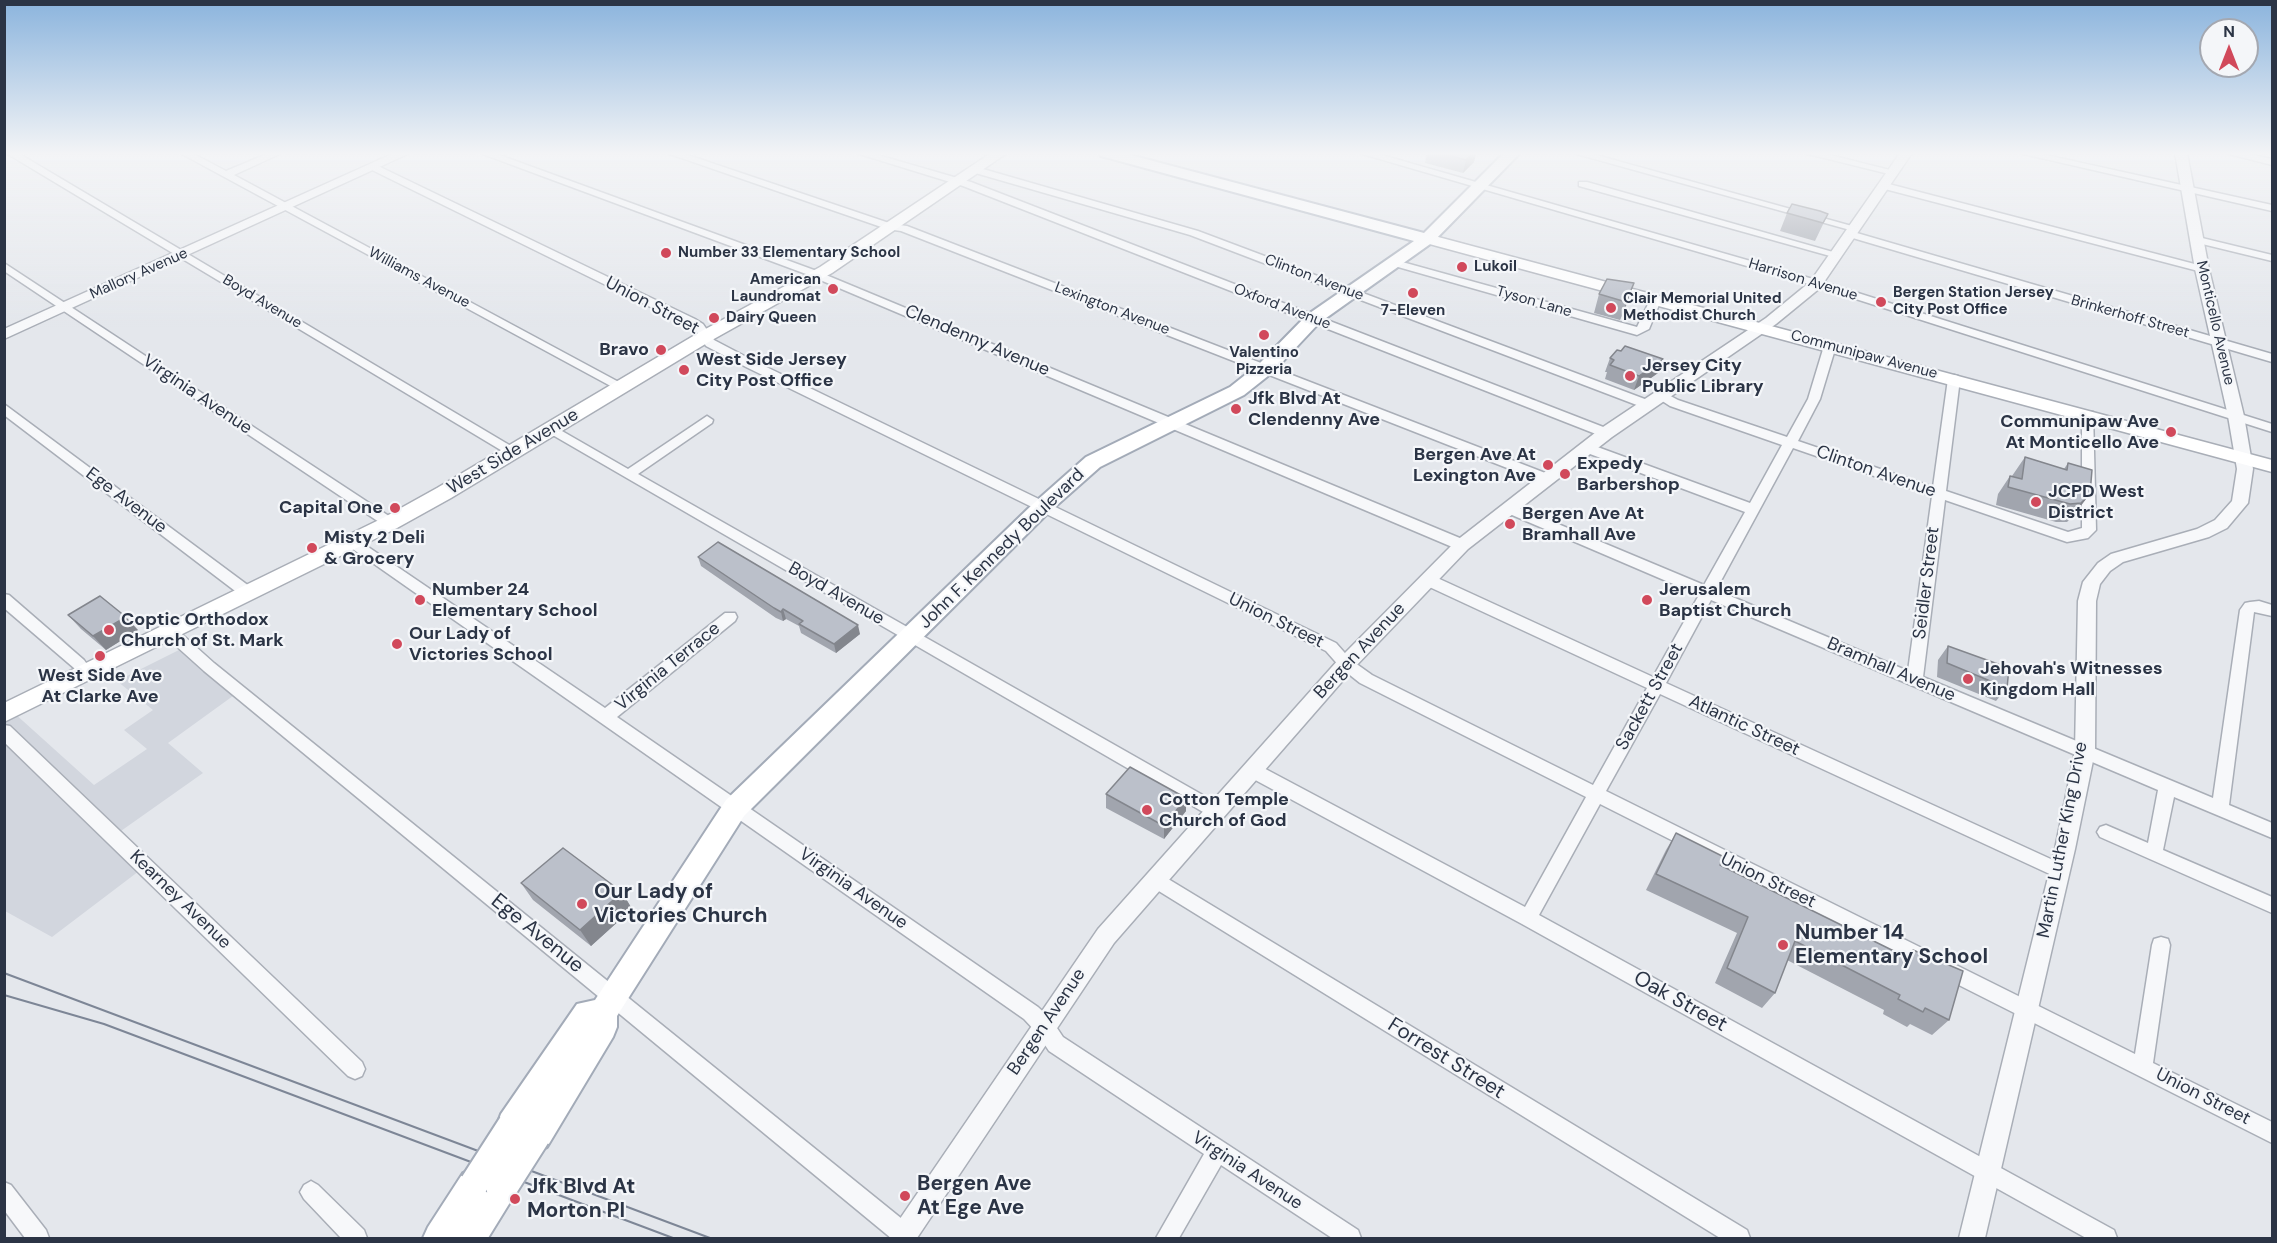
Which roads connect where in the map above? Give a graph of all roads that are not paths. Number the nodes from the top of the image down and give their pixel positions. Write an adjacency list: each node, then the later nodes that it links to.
1 (109, 211): 22 (street, Boyd Avenue)
2 (277, 211): 22 (street, Mallory Avenue)
3 (293, 211): 42 (street, Williams Avenue)
4 (464, 211): 36 (street, Union Street)
5 (643, 211): 28 (street, Clendenny Avenue)
6 (844, 211): 18 (street, Lexington Avenue)
7 (915, 211): 18 (main road, West Side Avenue)
8 (1037, 211): 33 (street, Oxford Avenue)
9 (1118, 211): 30 (street, Clinton Avenue)
10 (1323, 211): 20 (main road, Communipaw Avenue)
11 (1455, 211): 20 (main road, John F. Kennedy Boulevard)
12 (1567, 211): 29 (street, Harrison Avenue)
13 (1680, 211): 23 (street)
14 (1782, 211): 19 (street, Brinkerhoff Street)
15 (1867, 211): 19 (street, Bergen Avenue)
16 (1982, 211): 27 (street)
17 (2192, 211): 21 (street, Monticello Avenue)
18 (891, 227): 28 (main road, West Side Avenue); 40 (street, Lexington Avenue)
19 (1852, 231): 23 (street, Bergen Avenue); 37 (street, Brinkerhoff Street)
20 (1427, 239): 25 (main road, John F. Kennedy Boulevard); 31 (main road, Communipaw Avenue)
21 (2198, 240): 24 (street); 27 (street, Monticello Avenue)
22 (181, 254): 32 (street, Mallory Avenue); 54 (street, Boyd Avenue)
23 (1834, 254): 29 (street, Bergen Avenue)
24 (2272, 258)
25 (1395, 262): 30 (main road, John F. Kennedy Boulevard); 31 (street, Tyson Lane)
26 (4, 266): 32 (street, Virginia Avenue)
27 (2202, 268): 37 (street, Monticello Avenue)
28 (818, 275): 36 (main road, West Side Avenue); 48 (street, Clendenny Avenue)
29 (1816, 283): 34 (street, Bergen Avenue); 46 (street, Harrison Avenue)
30 (1352, 292): 33 (main road, John F. Kennedy Boulevard); 43 (street, Clinton Avenue)
31 (1655, 300): 34 (main road, Communipaw Avenue)
32 (66, 307): 35 (street, Mallory Avenue); 63 (street, Virginia Avenue)
33 (1313, 319): 40 (main road, John F. Kennedy Boulevard); 51 (street, Oxford Avenue)
34 (1760, 327): 38 (main road, Communipaw Avenue); 43 (street, Bergen Avenue)
35 (4, 335)
36 (706, 336): 42 (main road, West Side Avenue); 60 (street, Union Street)
37 (2219, 343): 39 (street, Brinkerhoff Street); 46 (street, Monticello Avenue)
38 (1830, 346): 41 (main road, Communipaw Avenue); 52 (street, Sackett Street)
39 (2272, 358)
40 (1266, 368): 48 (main road, John F. Kennedy Boulevard); 58 (street, Lexington Avenue)
41 (1954, 379): 45 (main road, Communipaw Avenue); 59 (street, Seidler Street)
42 (622, 387): 50 (main road, West Side Avenue)
43 (1652, 400): 51 (street, Bergen Avenue); 52 (street, Clinton Avenue)
44 (4, 408): 68 (street, Ege Avenue)
45 (2088, 415): 55 (main road, Communipaw Avenue); 59 (street, Clinton Avenue)
46 (2236, 416): 49 (street, Harrison Avenue); 55 (street, Monticello Avenue)
47 (707, 420): 57 (street)
48 (1172, 422): 60 (main road, John F. Kennedy Boulevard); 65 (street, Clendenny Avenue)
49 (2272, 428)
50 (550, 430): 54 (main road, West Side Avenue); 57 (street, Boyd Avenue)
51 (1606, 433): 53 (street, Bergen Avenue)
52 (1789, 441): 59 (street, Clinton Avenue); 62 (street, Sackett Street)
53 (1587, 448): 58 (street, Bergen Avenue); 62 (street)
54 (514, 452): 63 (main road, West Side Avenue)
55 (2242, 457): 56 (main road, Communipaw Avenue); 81 (street, Martin Luther King Drive)
56 (2272, 466)
57 (628, 475): 73 (street, Boyd Avenue)
58 (1548, 479): 61 (street, Bergen Avenue)
59 (1938, 493): 76 (street, Seidler Street)
60 (1041, 508): 73 (main road, John F. Kennedy Boulevard); 74 (street, Union Street)
61 (1510, 509): 65 (street, Bergen Avenue); 67 (street, Bramhall Avenue)
62 (1752, 509): 67 (street, Sackett Street)
63 (390, 523): 64 (main road, West Side Avenue)
64 (352, 542): 68 (main road, West Side Avenue); 79 (street, Virginia Avenue)
65 (1462, 545): 66 (street, Bergen Avenue)
66 (1428, 580): 74 (street, Bergen Avenue); 77 (street, Atlantic Street)
67 (1707, 592): 76 (street, Bramhall Avenue); 77 (street, Sackett Street)
68 (248, 593): 72 (main road, West Side Avenue)
69 (4, 599): 75 (street)
70 (2272, 611): 86 (street)
71 (730, 617): 79 (street, Virginia Terrace)
72 (170, 632): 75 (main road, West Side Avenue); 96 (street, Ege Avenue)
73 (911, 636): 85 (main road, John F. Kennedy Boulevard); 87 (street, Boyd Avenue)
74 (1346, 664): 82 (street, Bergen Avenue); 84 (street, Union Street)
75 (86, 674): 78 (main road, West Side Avenue)
76 (1915, 679): 81 (street, Bramhall Avenue)
77 (1656, 686): 84 (street, Sackett Street); 91 (street, Atlantic Street)
78 (4, 713)
79 (607, 716): 85 (street, Virginia Avenue)
80 (4, 731): 100 (street, Kearney Avenue)
81 (2085, 752): 83 (street, Bramhall Avenue); 91 (street, Martin Luther King Drive)
82 (1252, 770): 87 (street, Bergen Avenue); 94 (street, Oak Street)
83 (2167, 788): 86 (street, Bramhall Avenue); 90 (street)
84 (1595, 795): 94 (street, Sackett Street); 97 (street, Union Street)
85 (735, 808): 96 (main road, John F. Kennedy Boulevard); 98 (street, Virginia Avenue)
86 (2220, 808): 88 (street, Bramhall Avenue)
87 (1216, 812): 92 (street, Bergen Avenue)
88 (2272, 831)
89 (2106, 832): 90 (street)
90 (2154, 854): 93 (street)
91 (2060, 871): 97 (street, Martin Luther King Drive)
92 (1155, 879): 98 (street, Bergen Avenue); 114 (street, Forrest Street)
93 (2272, 905)
94 (1528, 918): 103 (street, Oak Street)
95 (2161, 945): 99 (street)
96 (608, 1005): 104 (main road, John F. Kennedy Boulevard, bridge); 107 (street, Ege Avenue)
97 (2027, 1008): 99 (street, Union Street); 103 (street, Martin Luther King Drive)
98 (1044, 1026): 102 (street, Virginia Avenue); 107 (street, Bergen Avenue)
99 (2143, 1066): 101 (street, Union Street)
100 (355, 1069)
101 (2272, 1133)
102 (1217, 1151): 112 (street); 113 (street, Virginia Avenue)
103 (1989, 1173): 115 (street, Martin Luther King Drive); 116 (street, Oak Street)
104 (488, 1188): 110 (main road, John F. Kennedy Boulevard); 111 (main road, John F. Kennedy Boulevard)
105 (4, 1192): 108 (street)
106 (311, 1192): 109 (street)
107 (903, 1237)
108 (39, 1239)
109 (356, 1239)
110 (439, 1239)
111 (469, 1239)
112 (1167, 1239)
113 (1350, 1239)
114 (1739, 1239)
115 (1972, 1239)
116 (2106, 1239)

